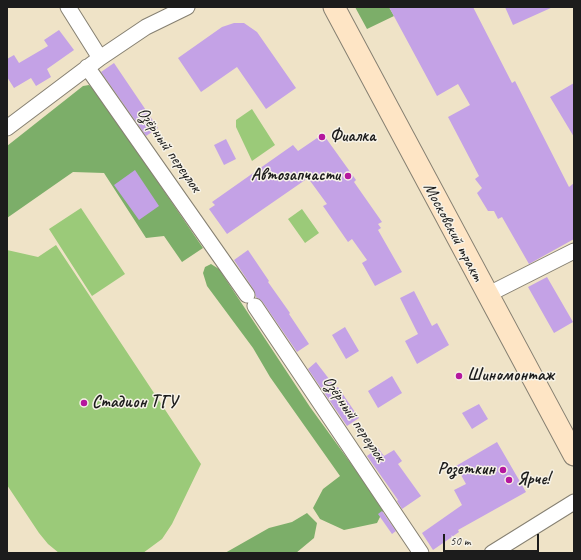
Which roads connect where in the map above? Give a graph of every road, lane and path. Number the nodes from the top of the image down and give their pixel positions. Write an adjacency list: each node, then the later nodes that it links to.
1 (68, 7): 4 (street)
2 (187, 7): 4 (street)
3 (334, 7): 8 (main road, Московский тракт)
4 (100, 58): 5 (street)
5 (87, 67): 6 (street); 11 (street, Озёрный переулок)
6 (7, 128)
7 (574, 251): 8 (street)
8 (487, 296): 9 (main road, Московский тракт)
9 (574, 455)
10 (574, 502): 12 (street)
11 (421, 553)
12 (492, 553)

